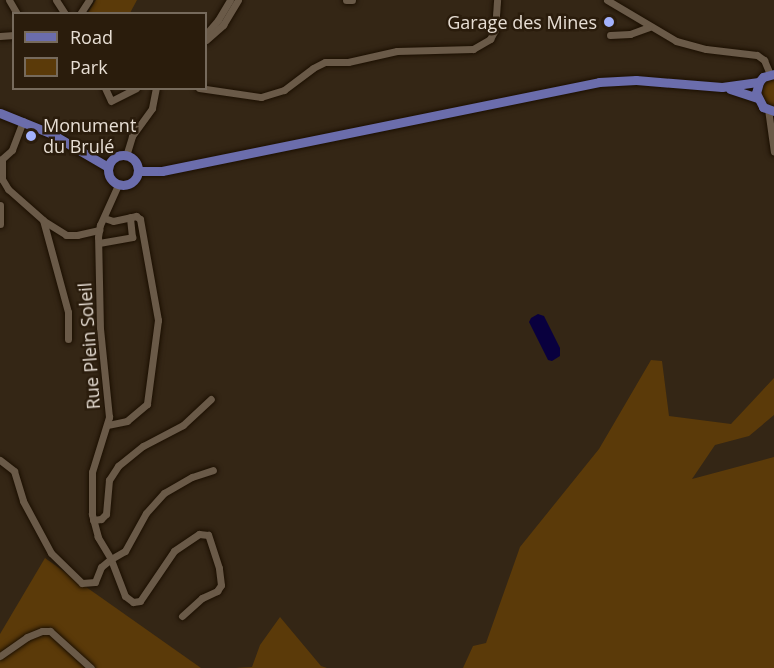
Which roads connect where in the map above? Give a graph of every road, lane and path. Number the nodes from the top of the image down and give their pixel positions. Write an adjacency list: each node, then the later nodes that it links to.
1 (230, 0): 8 (street)
2 (238, 0): 10 (street)
3 (346, 0): 4 (street)
4 (352, 0)
5 (497, 0): 14 (street)
6 (607, 0): 7 (street)
7 (649, 27): 9 (street); 11 (street)
8 (207, 33)
9 (610, 35)
10 (207, 39)
11 (772, 74): 12 (main road)
12 (759, 82): 13 (main road); 18 (main road)
13 (722, 87): 18 (main road); 26 (main road)
14 (207, 89)
15 (106, 90): 16 (street)
16 (132, 90)
17 (156, 90): 23 (street)
18 (757, 98): 19 (main road)
19 (772, 111): 22 (street)
20 (0, 113): 21 (main road)
21 (23, 121): 24 (street); 25 (main road)
22 (774, 152)
23 (126, 156): 25 (main road); 26 (main road)
24 (1, 159): 27 (street)
25 (108, 167): 28 (main road)
26 (138, 171): 28 (main road)
27 (1, 179): 32 (street)
28 (118, 185): 31 (street, Rue Plein Soleil)
29 (0, 205): 33 (street)
30 (130, 217): 31 (street); 35 (street); 38 (street)
31 (104, 218): 34 (street, Rue Plein Soleil)
32 (43, 220): 34 (street); 36 (street)
33 (0, 224)
34 (99, 230): 35 (street, Rue Plein Soleil)
35 (99, 243): 38 (street, Rue Plein Soleil)
36 (68, 339)
37 (211, 399): 41 (street)
38 (108, 425): 41 (street, Rue Plein Soleil)
39 (0, 460): 42 (street)
40 (213, 470): 42 (street)
41 (93, 520): 42 (street, Rue Plein Soleil)
42 (111, 559): 43 (street, Rue Plein Soleil)
43 (182, 616)
44 (0, 656): 45 (street)
45 (92, 668)

